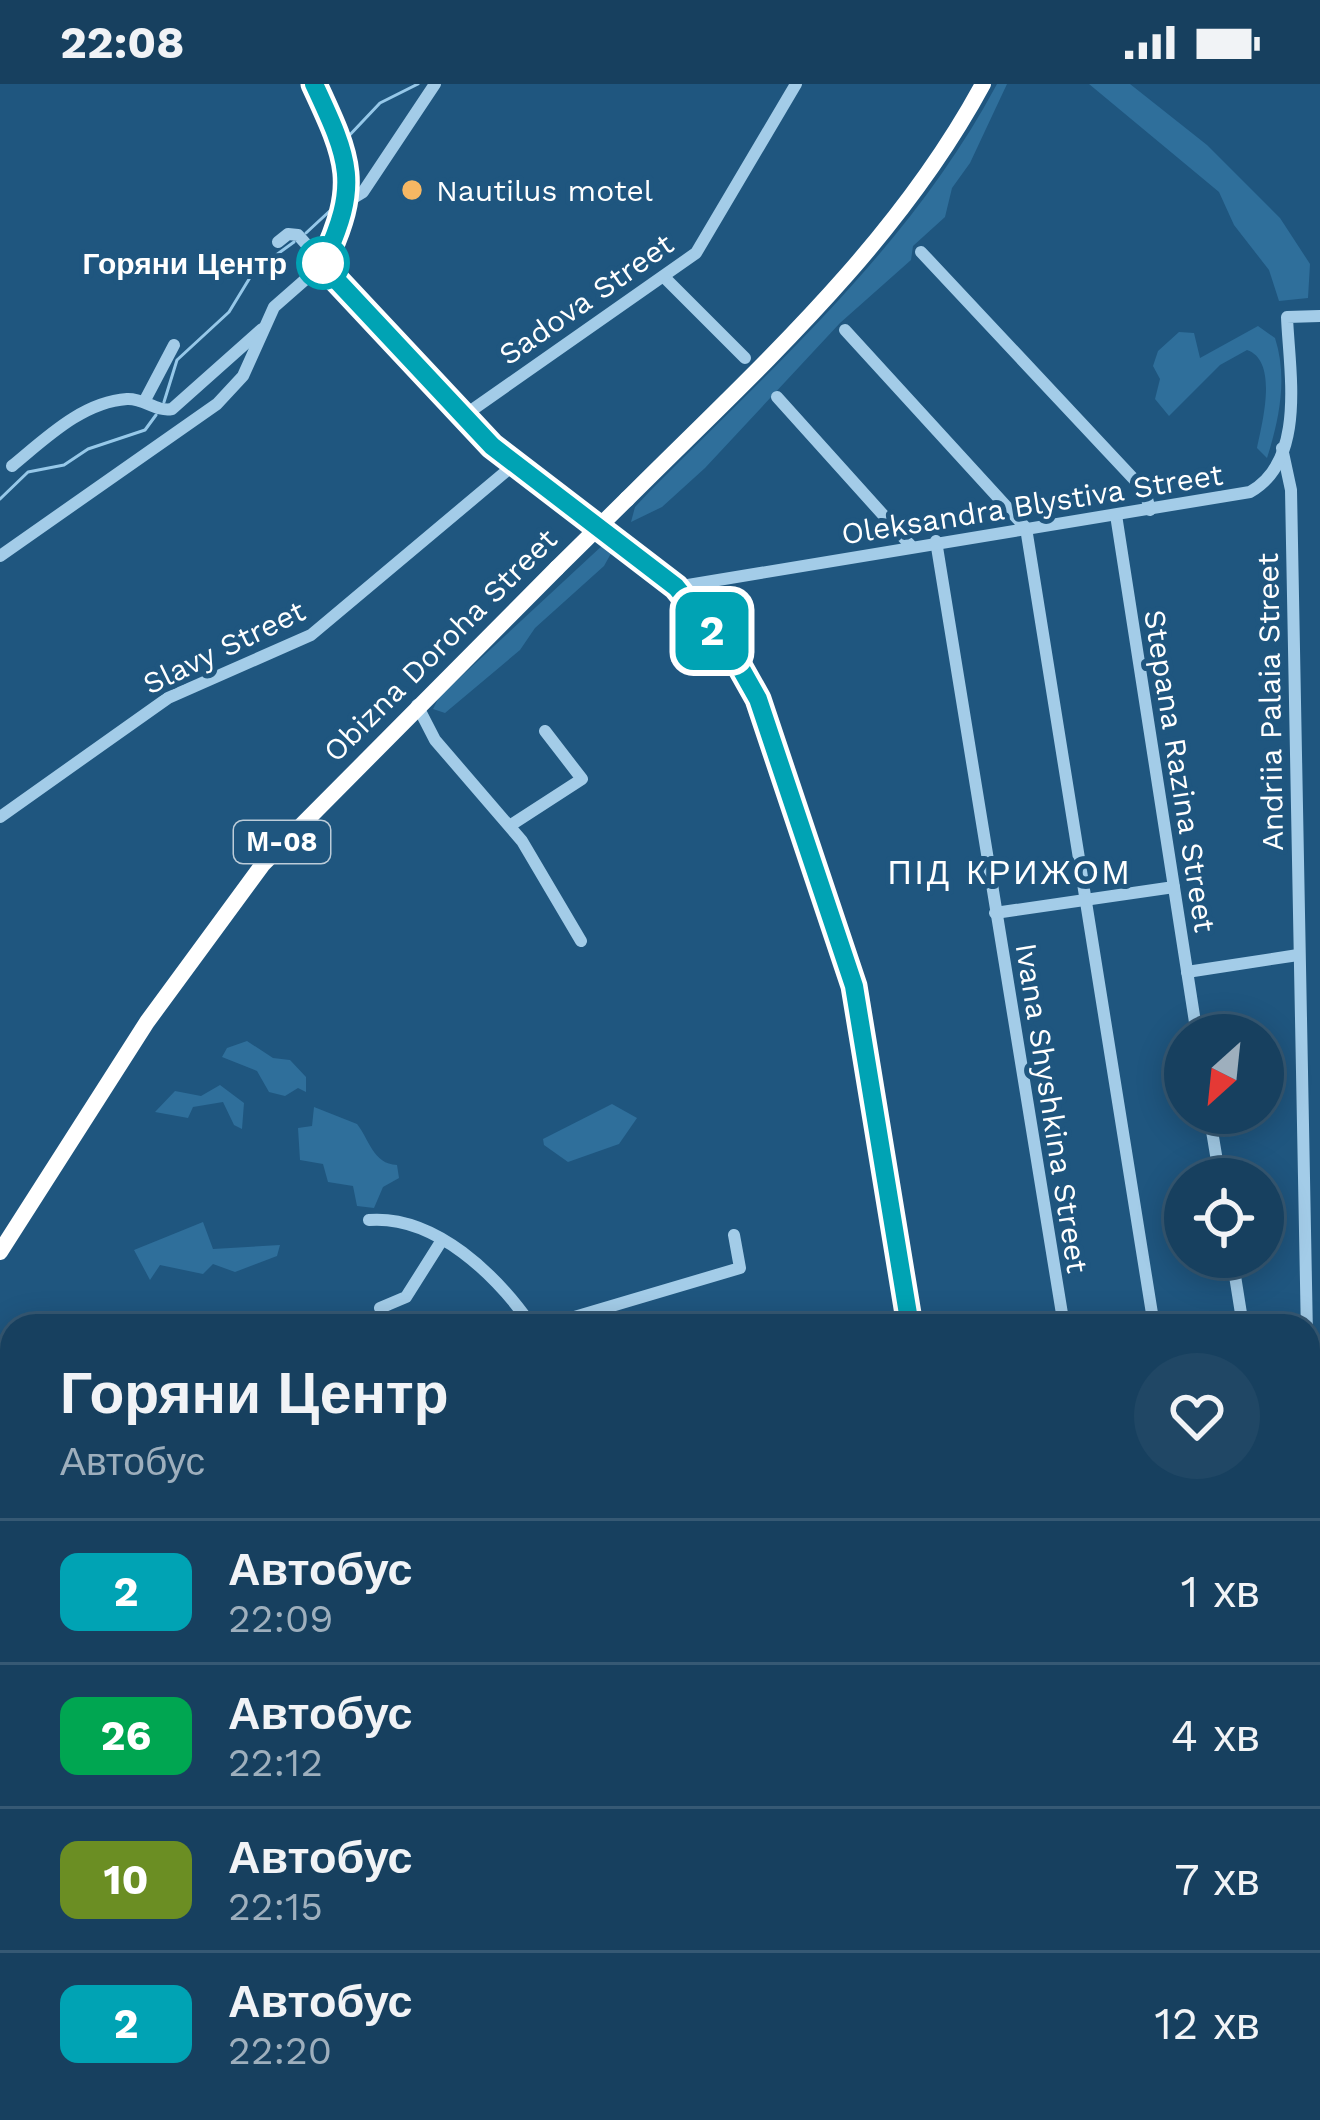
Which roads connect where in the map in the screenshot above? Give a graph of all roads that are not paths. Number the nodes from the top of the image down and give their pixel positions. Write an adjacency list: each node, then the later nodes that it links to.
1 (314, 84): 5 (street)
2 (435, 84): 5 (street)
3 (796, 84): 9 (street, Sadova Street)
4 (983, 84): 30 (highway, Obizna Doroha Street / М-08, bridge)
5 (348, 201): 8 (street)
6 (278, 242): 8 (street)
7 (921, 252): 21 (street)
8 (323, 263): 11 (street); 17 (street)
9 (666, 278): 14 (street); 17 (street, Sadova Street)
10 (1320, 316): 18 (street)
11 (262, 329): 16 (street); 28 (street)
12 (845, 330): 24 (street)
13 (174, 345): 16 (street)
14 (745, 358)
15 (777, 397): 27 (street)
16 (154, 407): 20 (street)
17 (462, 417): 19 (street)
18 (1282, 448): 21 (street, Oleksandra Blystiva Street); 38 (street, Andriia Palaia Street)
19 (516, 463): 23 (street); 32 (street, Slavy Street)
20 (12, 466)
21 (1150, 509): 22 (street, Oleksandra Blystiva Street)
22 (1116, 514): 24 (street, Oleksandra Blystiva Street); 34 (street, Stepana Razina Street)
23 (592, 519)
24 (1027, 528): 26 (street, Oleksandra Blystiva Street); 35 (street)
25 (609, 531): 29 (street)
26 (937, 542): 27 (street, Oleksandra Blystiva Street); 36 (street, Ivana Shyshkina Street)
27 (912, 547): 29 (street, Oleksandra Blystiva Street)
28 (0, 556)
29 (676, 587): 49 (street)
30 (417, 705): 33 (street); 44 (highway, Obizna Doroha Street / М-08)
31 (545, 731): 33 (street)
32 (0, 817)
33 (511, 825): 37 (street)
34 (1174, 886): 35 (street); 39 (street, Stepana Razina Street)
35 (1084, 900): 36 (street); 51 (street)
36 (995, 913): 50 (street, Ivana Shyshkina Street)
37 (581, 940)
38 (1298, 955): 39 (street); 53 (street, Andriia Palaia Street)
39 (1187, 972): 40 (street, Stepana Razina Street)
40 (1194, 1014)
41 (369, 1220): 43 (street)
42 (734, 1235): 48 (street)
43 (442, 1240): 46 (street); 47 (street)
44 (0, 1252)
45 (1235, 1278): 52 (street)
46 (380, 1308)
47 (522, 1314)
48 (585, 1314)
49 (908, 1314)
50 (1062, 1314)
51 (1152, 1314)
52 (1241, 1314)
53 (1309, 1314)

